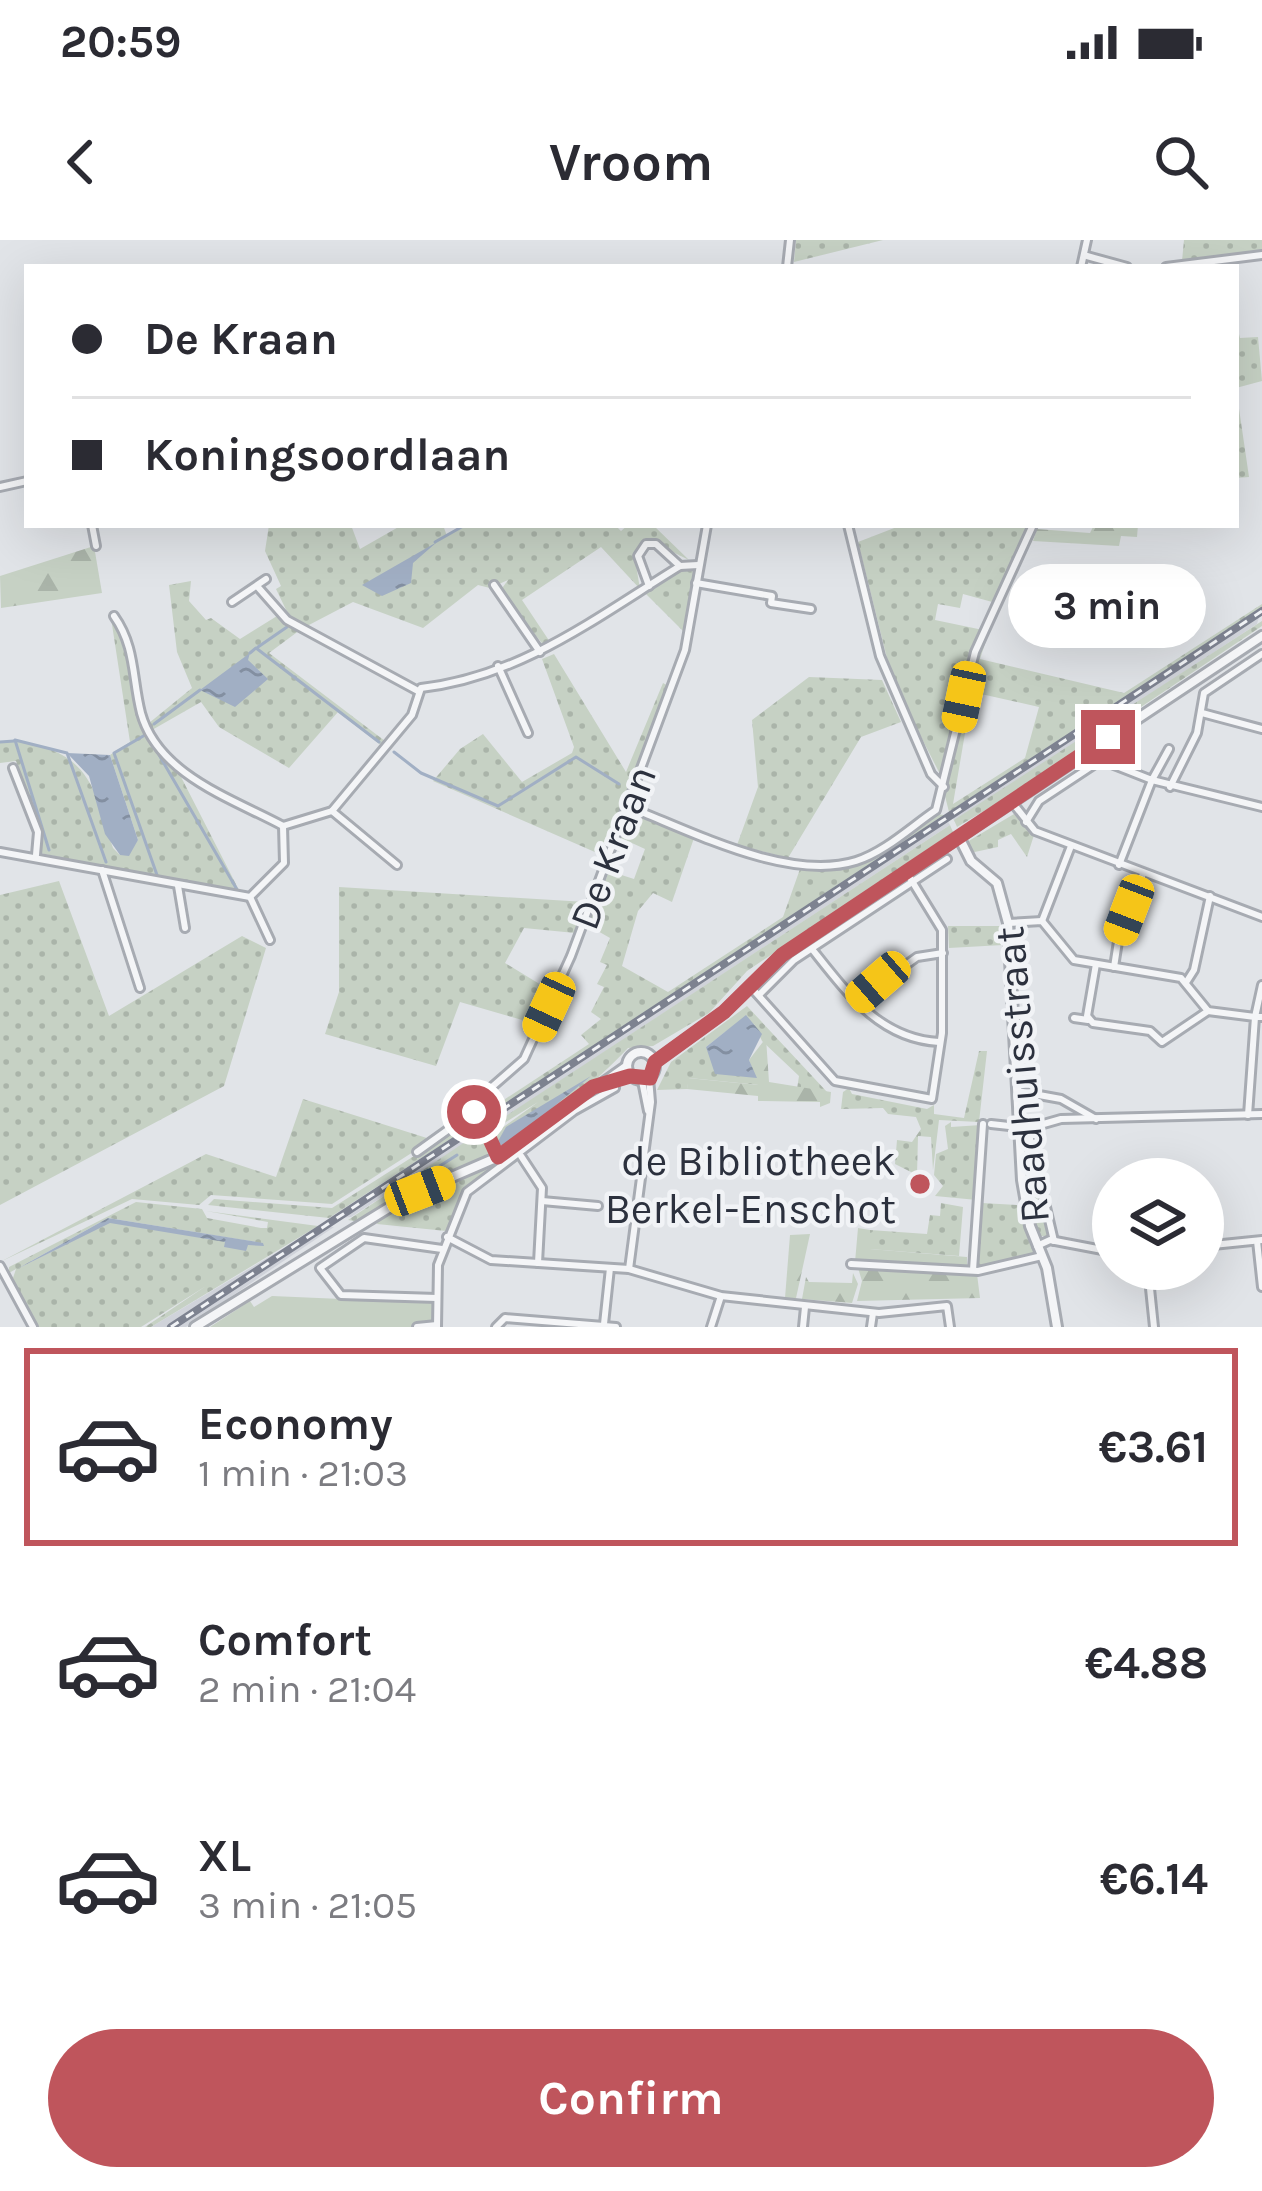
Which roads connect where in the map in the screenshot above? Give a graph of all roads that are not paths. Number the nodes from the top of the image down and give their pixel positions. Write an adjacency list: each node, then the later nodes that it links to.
1 (1087, 240): 3 (street)
2 (1262, 255): 6 (street)
3 (1088, 256): 4 (street); 5 (street)
4 (1084, 264)
5 (1116, 264)
6 (1190, 264)
7 (93, 528): 11 (street)
8 (706, 528): 12 (street, De Kraan)
9 (849, 528): 33 (street)
10 (1032, 528): 33 (street)
11 (96, 546)
12 (698, 565): 13 (street); 15 (street, De Kraan)
13 (680, 566): 18 (street); 18 (street)
14 (266, 579): 17 (street)
15 (696, 583): 20 (street); 36 (street, De Kraan)
16 (494, 585): 23 (street)
17 (257, 586): 19 (street); 26 (street)
18 (649, 586): 23 (street)
19 (232, 602)
20 (811, 609)
21 (114, 616): 40 (street)
22 (1262, 636): 35 (street)
23 (540, 652): 25 (street)
24 (1262, 654): 27 (street)
25 (498, 666): 26 (street); 29 (street)
26 (418, 691): 38 (street)
27 (1202, 713): 28 (street); 34 (street)
28 (1262, 729)
29 (528, 733)
30 (1168, 749): 32 (street)
31 (13, 768): 44 (street)
32 (1151, 780): 34 (street); 39 (street); 47 (street)
33 (944, 787): 36 (street)
34 (1170, 787): 37 (street)
35 (1012, 802): 39 (street); 41 (street)
36 (629, 807): 80 (street, De Kraan)
37 (1262, 807)
38 (332, 811): 40 (street); 46 (street)
39 (1026, 822): 42 (street)
40 (283, 826): 54 (street)
41 (959, 837): 49 (street); 57 (street, Raadhuisstraat)
42 (1072, 845): 47 (street); 56 (street)
43 (0, 852): 44 (street)
44 (36, 855): 48 (street)
45 (947, 859): 51 (street)
46 (397, 865)
47 (1119, 865): 50 (street)
48 (102, 870): 52 (street); 67 (street)
49 (907, 873): 51 (street); 65 (street)
50 (1143, 874): 53 (street); 63 (street)
51 (913, 883): 60 (street); 61 (street)
52 (178, 886): 54 (street); 58 (street)
53 (1210, 896): 55 (street); 64 (street)
54 (250, 897): 59 (street)
55 (1262, 917)
56 (1042, 921): 57 (street); 62 (street)
57 (1008, 923): 79 (street, Raadhuisstraat)
58 (184, 928)
59 (271, 940)
60 (812, 949): 68 (street); 69 (street)
61 (943, 953): 69 (street); 74 (street)
62 (1096, 964): 63 (street); 73 (street)
63 (1114, 967): 64 (street)
64 (1186, 981): 70 (street)
65 (749, 986): 68 (street); 75 (street)
66 (1262, 986): 71 (street)
67 (140, 988)
68 (760, 994): 74 (street)
69 (856, 1001): 74 (street)
70 (1208, 1011): 71 (street); 73 (street)
71 (1258, 1017): 81 (street)
72 (1074, 1018): 73 (street)
73 (1088, 1020)
74 (941, 1042)
75 (652, 1059): 76 (street); 77 (street)
76 (628, 1071): 77 (street); 87 (street)
77 (646, 1079): 102 (street)
78 (615, 1088): 86 (street)
79 (1017, 1091): 83 (street); 84 (street, Raadhuisstraat)
80 (484, 1104): 85 (street, De Kraan); 87 (street)
81 (1247, 1114): 82 (street); 83 (street)
82 (1262, 1114)
83 (1096, 1119): 84 (street)
84 (1022, 1129): 91 (street, Raadhuisstraat); 94 (street, Raadhuisstraat); 103 (street)
85 (417, 1152)
86 (521, 1156): 88 (street); 90 (street)
87 (498, 1157): 113 (street)
88 (541, 1201): 89 (street); 98 (street)
89 (598, 1206)
90 (447, 1237): 96 (street); 98 (street)
91 (1054, 1241): 94 (street); 95 (street)
92 (1260, 1241): 93 (street); 104 (street)
93 (1224, 1244)
94 (1037, 1246): 97 (street, Raadhuisstraat)
95 (1092, 1248)
96 (442, 1249): 107 (street); 107 (street)
97 (1042, 1256): 103 (street); 121 (street, Raadhuisstraat)
98 (538, 1263): 101 (street)
99 (851, 1264): 103 (street)
100 (0, 1266): 112 (street)
101 (610, 1268): 102 (street); 111 (street)
102 (629, 1269): 106 (street)
103 (973, 1270)
104 (1262, 1287)
105 (1150, 1290): 122 (street)
106 (721, 1296): 108 (street); 117 (street)
107 (437, 1298): 110 (street)
108 (805, 1306): 109 (street); 118 (street)
109 (873, 1313): 119 (street); 120 (street)
110 (437, 1326): 114 (street)
111 (603, 1326): 115 (street); 116 (street)
112 (33, 1327)
113 (196, 1327)
114 (417, 1327)
115 (496, 1327)
116 (616, 1327)
117 (711, 1327)
118 (803, 1327)
119 (871, 1327)
120 (950, 1327)
121 (1057, 1327)
122 (1154, 1327)

